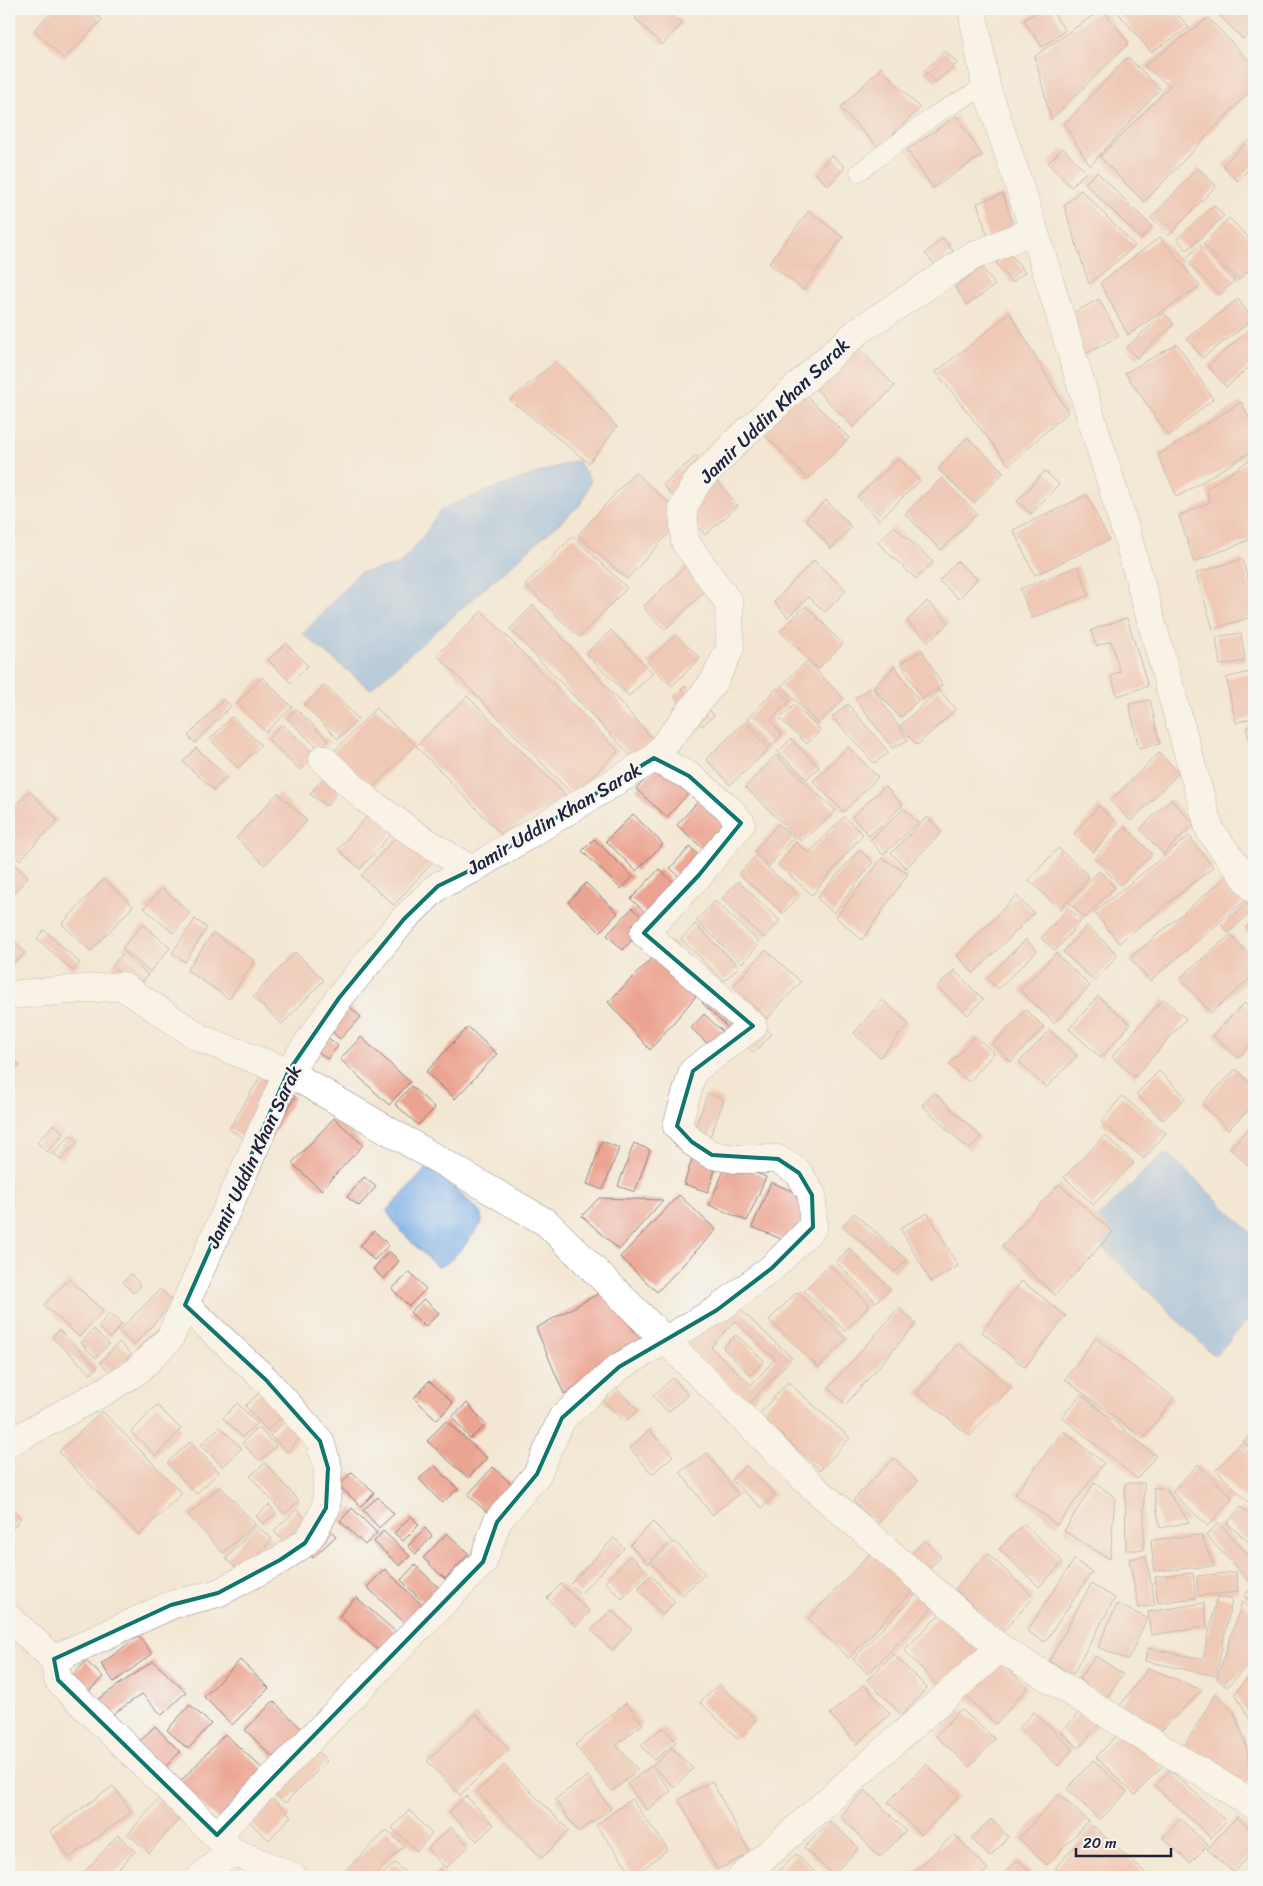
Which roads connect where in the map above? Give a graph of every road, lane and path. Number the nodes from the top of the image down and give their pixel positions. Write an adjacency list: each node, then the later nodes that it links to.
1 (972, 9): 2 (street)
2 (986, 86): 3 (lane); 4 (street)
3 (859, 172)
4 (1034, 230): 5 (street, Jamir Uddin Khan Sarak); 8 (street)
5 (654, 758): 7 (street, Jamir Uddin Khan Sarak); 12 (street)
6 (323, 759): 7 (street)
7 (471, 870): 10 (street, Jamir Uddin Khan Sarak)
8 (1254, 889)
9 (9, 995): 10 (street)
10 (288, 1072): 11 (street, Jamir Uddin Khan Sarak); 12 (street)
11 (185, 1305): 13 (street, Jamir Uddin Khan Sarak); 16 (street)
12 (665, 1340): 15 (street); 18 (street)
13 (9, 1443)
14 (9, 1618): 16 (street)
15 (1000, 1648): 17 (street); 21 (street)
16 (54, 1659): 18 (street)
17 (1254, 1805)
18 (224, 1843): 19 (street); 20 (street)
19 (201, 1877)
20 (293, 1877)
21 (742, 1877)

